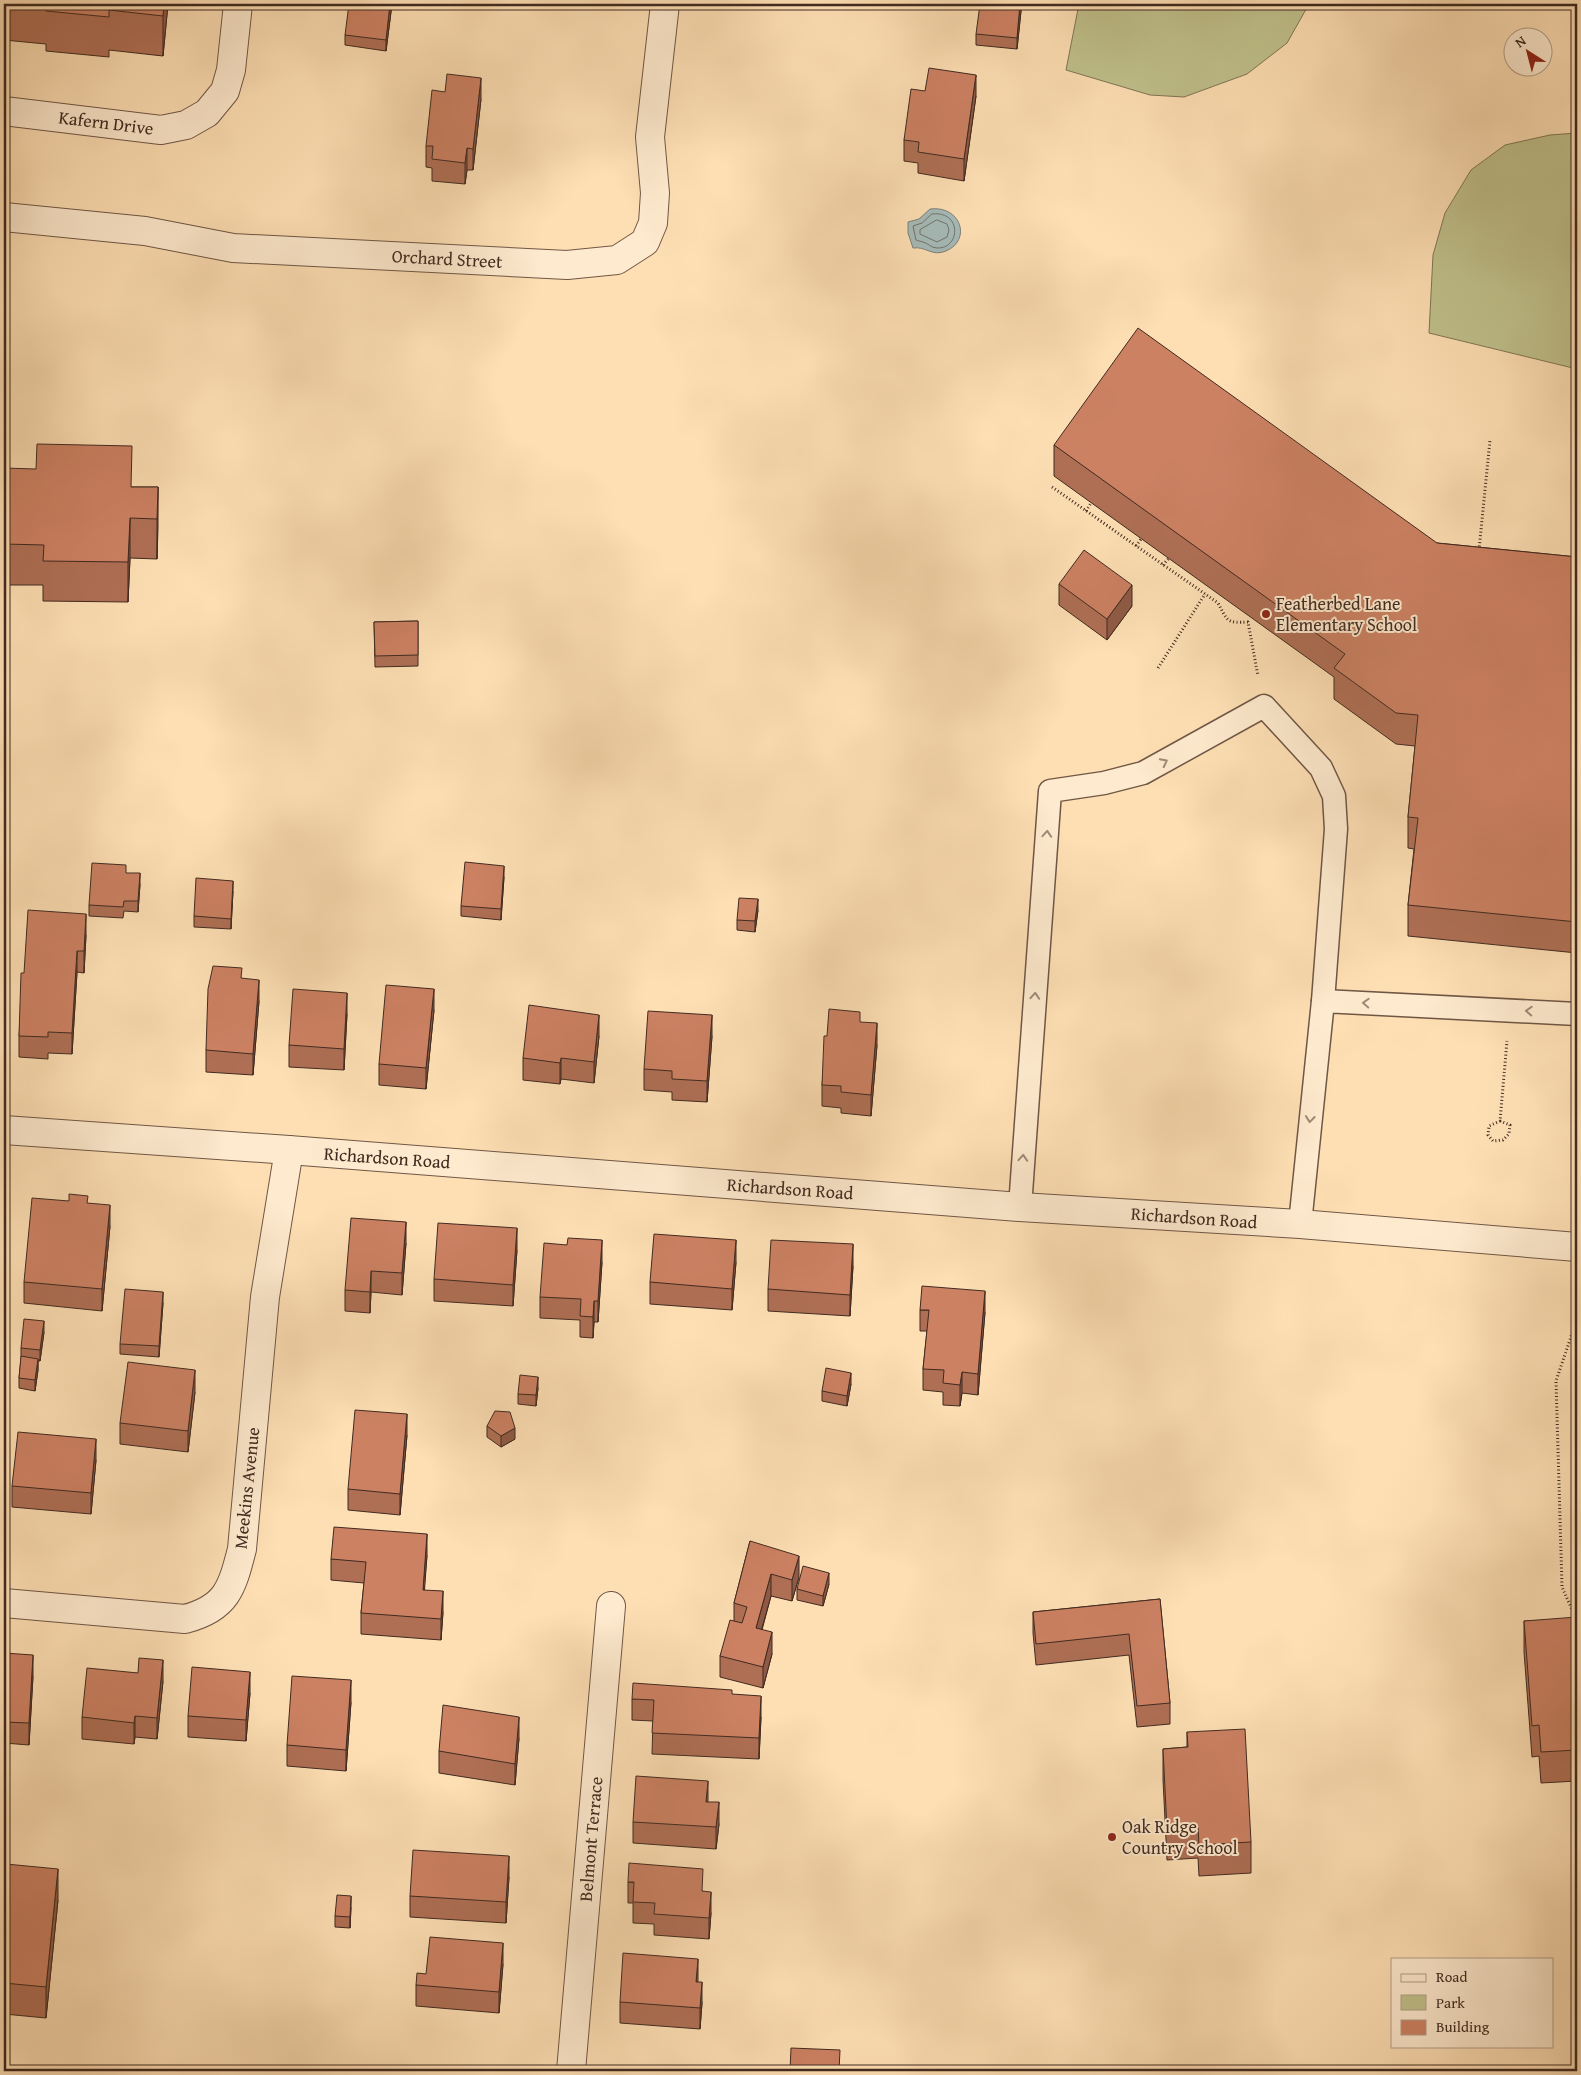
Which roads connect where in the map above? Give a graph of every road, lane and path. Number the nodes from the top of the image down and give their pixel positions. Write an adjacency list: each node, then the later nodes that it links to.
1 (238, 4): 3 (street, Kafern Drive)
2 (664, 4): 4 (street, Orchard Street)
3 (4, 111)
4 (4, 217)
5 (1490, 440): 12 (path)
6 (1052, 487): 8 (path)
7 (1092, 503): 8 (path)
8 (1086, 511): 10 (path)
9 (1141, 539): 10 (path)
10 (1136, 546): 13 (path)
11 (1169, 558): 13 (path)
12 (1478, 558)
13 (1163, 565): 14 (path)
14 (1205, 594): 15 (path); 16 (path)
15 (1158, 668)
16 (1264, 706): 17 (lane); 23 (lane, one-way to 16)
17 (1323, 1001): 18 (lane, one-way to 17); 24 (lane, one-way to 24)
18 (1577, 1014)
19 (1507, 1036): 20 (path)
20 (1500, 1120): 20 (path)
21 (4, 1130): 22 (street, Richardson Road)
22 (289, 1150): 23 (street, Richardson Road); 27 (street, Meekins Avenue)
23 (1020, 1207): 24 (street, Richardson Road)
24 (1300, 1224): 25 (street, Richardson Road)
25 (1577, 1247)
26 (1577, 1319): 29 (path)
27 (4, 1603)
28 (611, 1606): 30 (street, Belmont Terrace)
29 (1577, 1621)
30 (571, 2071)

